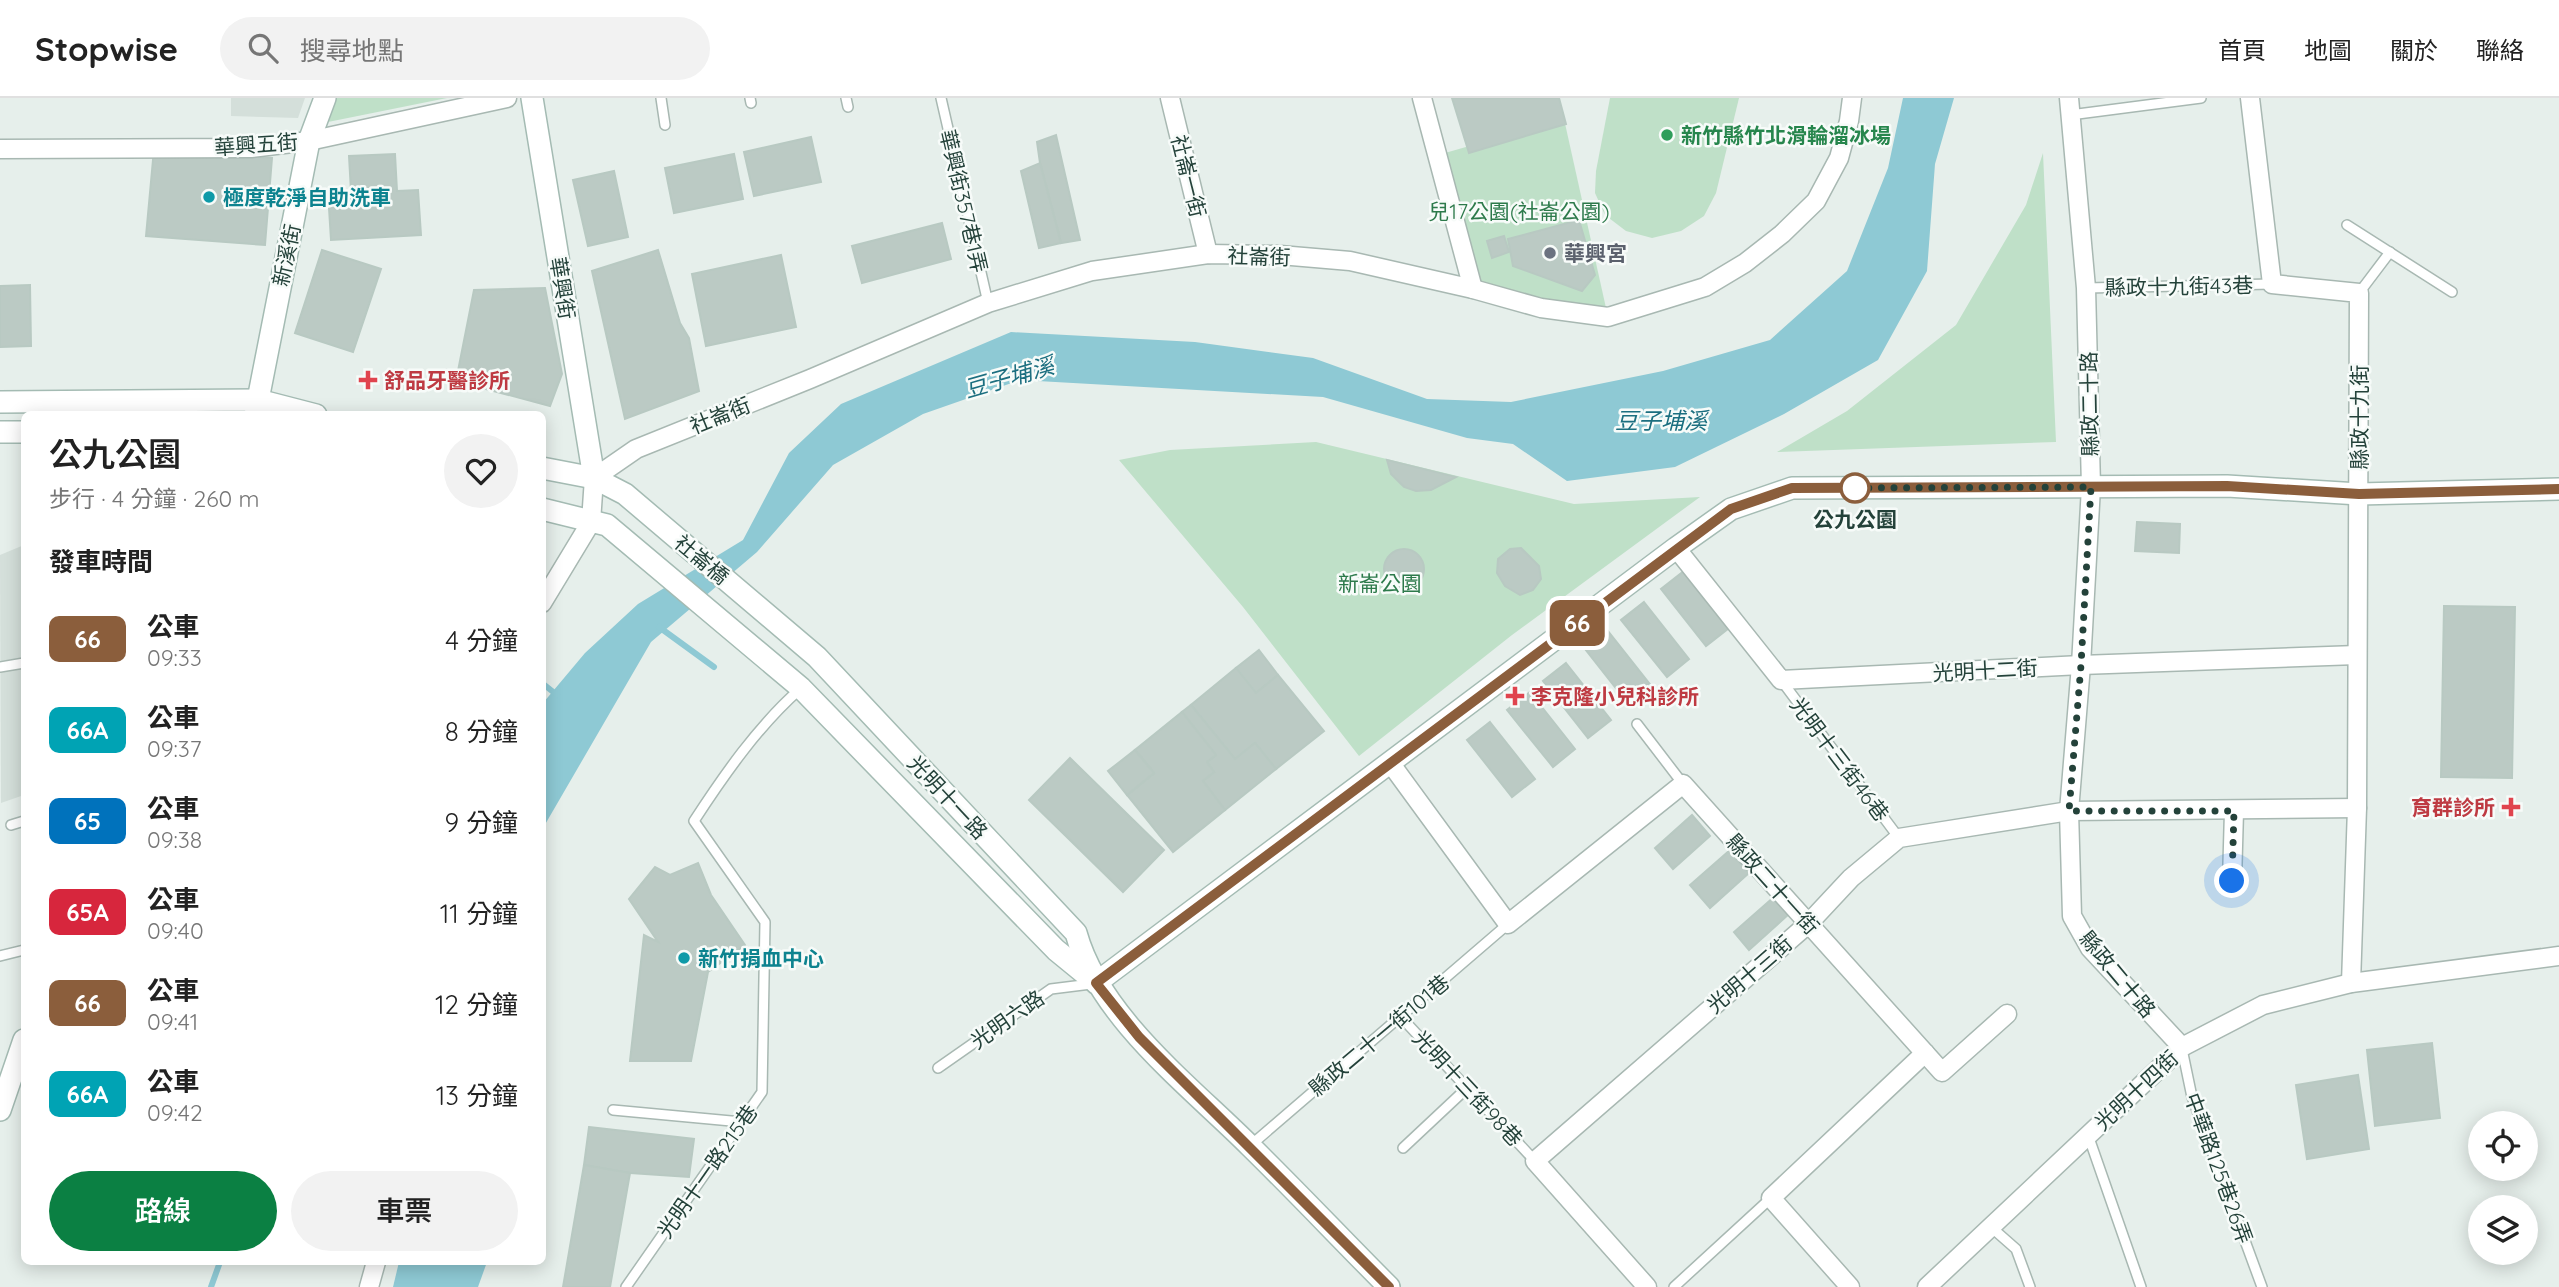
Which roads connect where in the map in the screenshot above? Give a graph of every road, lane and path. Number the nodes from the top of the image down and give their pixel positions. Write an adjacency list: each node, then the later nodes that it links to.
1 (325, 98): 13 (street, 新溪街)
2 (507, 98): 13 (street, 華興五街)
3 (531, 98): 30 (street, 華興街)
4 (661, 98): 12 (lane)
5 (941, 98): 23 (lane, 華興街357巷1弄)
6 (1170, 98): 17 (street, 社崙一街)
7 (1422, 98): 20 (street)
8 (1852, 98): 20 (street, 社崙街)
9 (2201, 98): 11 (lane)
10 (2250, 98): 18 (street)
11 (2069, 106): 19 (street, 縣政二十路)
12 (665, 125)
13 (309, 141): 14 (street, 華興五街); 25 (street, 新溪街)
14 (0, 149)
15 (2347, 225): 16 (lane)
16 (2390, 251): 21 (lane); 22 (lane)
17 (1208, 254): 20 (street, 社崙街); 23 (street, 社崙街)
18 (2272, 284): 19 (lane, 縣政十九街43巷); 22 (street)
19 (2086, 288): 31 (street, 縣政二十路)
20 (1473, 289)
21 (2452, 292)
22 (2359, 293): 33 (street, 縣政十九街)
23 (988, 303): 30 (street, 社崙街)
24 (0, 402): 25 (street)
25 (257, 407): 26 (street)
26 (286, 411)
27 (0, 432): 28 (street)
28 (21, 432)
29 (546, 469): 30 (street, 社崙橋)
30 (594, 478): 35 (street); 38 (street, 社崙橋)
31 (2091, 487): 33 (street, 光明六路); 36 (street, 光明六路); 42 (street, 縣政二十路)
32 (2559, 489): 33 (street, 光明六路)
33 (2359, 494): 40 (street, 縣政十九街)
34 (546, 510): 35 (street)
35 (599, 523): 37 (street); 39 (street, 社崙橋)
36 (1676, 548): 44 (street); 47 (street, 光明六路)
37 (546, 597)
38 (779, 624): 61 (street, 光明十一路)
39 (756, 649): 45 (street, 光明十一路)
40 (2357, 654): 42 (street, 光明十二街); 49 (street, 縣政十九街)
41 (21, 664): 43 (lane)
42 (2081, 665): 44 (street, 光明十二街); 50 (street, 縣政二十路)
43 (0, 667)
44 (1781, 680): 54 (lane, 光明十三街46巷)
45 (801, 688): 61 (street, 光明十一路); 72 (lane, 光明十一路215巷)
46 (1637, 724): 48 (lane)
47 (1391, 764): 56 (street); 61 (street, 光明六路)
48 (1683, 784): 56 (street); 57 (street, 縣政二十一街)
49 (2357, 808): 51 (street); 62 (street, 縣政十九街)
50 (2069, 811): 51 (street); 54 (street); 65 (street, 縣政二十路)
51 (2234, 811): 55 (street)
52 (21, 822): 53 (lane)
53 (11, 825)
54 (1899, 838): 57 (street, 光明十三街)
55 (2232, 881)
56 (1508, 924): 64 (lane, 縣政二十一街101巷)
57 (1808, 924): 67 (street, 縣政二十一街); 76 (street, 光明十三街)
58 (21, 951): 59 (lane)
59 (0, 956)
60 (2559, 956): 62 (street, 光明十四街)
61 (1096, 983): 68 (lane, 光明六路); 74 (street, 光明十一路)
62 (2351, 984): 65 (street, 光明十四街)
63 (2007, 1014): 67 (street)
64 (1400, 1016): 69 (lane, 光明十三街98巷); 74 (lane, 縣政二十一街101巷)
65 (2182, 1047): 73 (street, 光明十四街); 89 (lane, 中華路125巷26弄)
66 (21, 1049): 70 (street)
67 (1925, 1053): 77 (street)
68 (938, 1068)
69 (1467, 1088): 75 (lane); 76 (lane, 光明十三街98巷)
70 (0, 1110)
71 (613, 1110): 72 (lane)
72 (742, 1122): 81 (lane, 光明十一路215巷)
73 (2088, 1135): 78 (street, 光明十四街); 88 (lane)
74 (1250, 1146): 82 (street, 光明十一路)
75 (1403, 1148)
76 (1535, 1161): 83 (street)
77 (1770, 1198): 84 (lane); 85 (street)
78 (1992, 1227): 86 (street, 光明十四街); 87 (lane)
79 (375, 1265): 80 (street)
80 (369, 1287)
81 (626, 1287)
82 (1389, 1287)
83 (1647, 1287)
84 (1674, 1287)
85 (1850, 1287)
86 (1927, 1287)
87 (2030, 1287)
88 (2141, 1287)
89 (2262, 1287)

